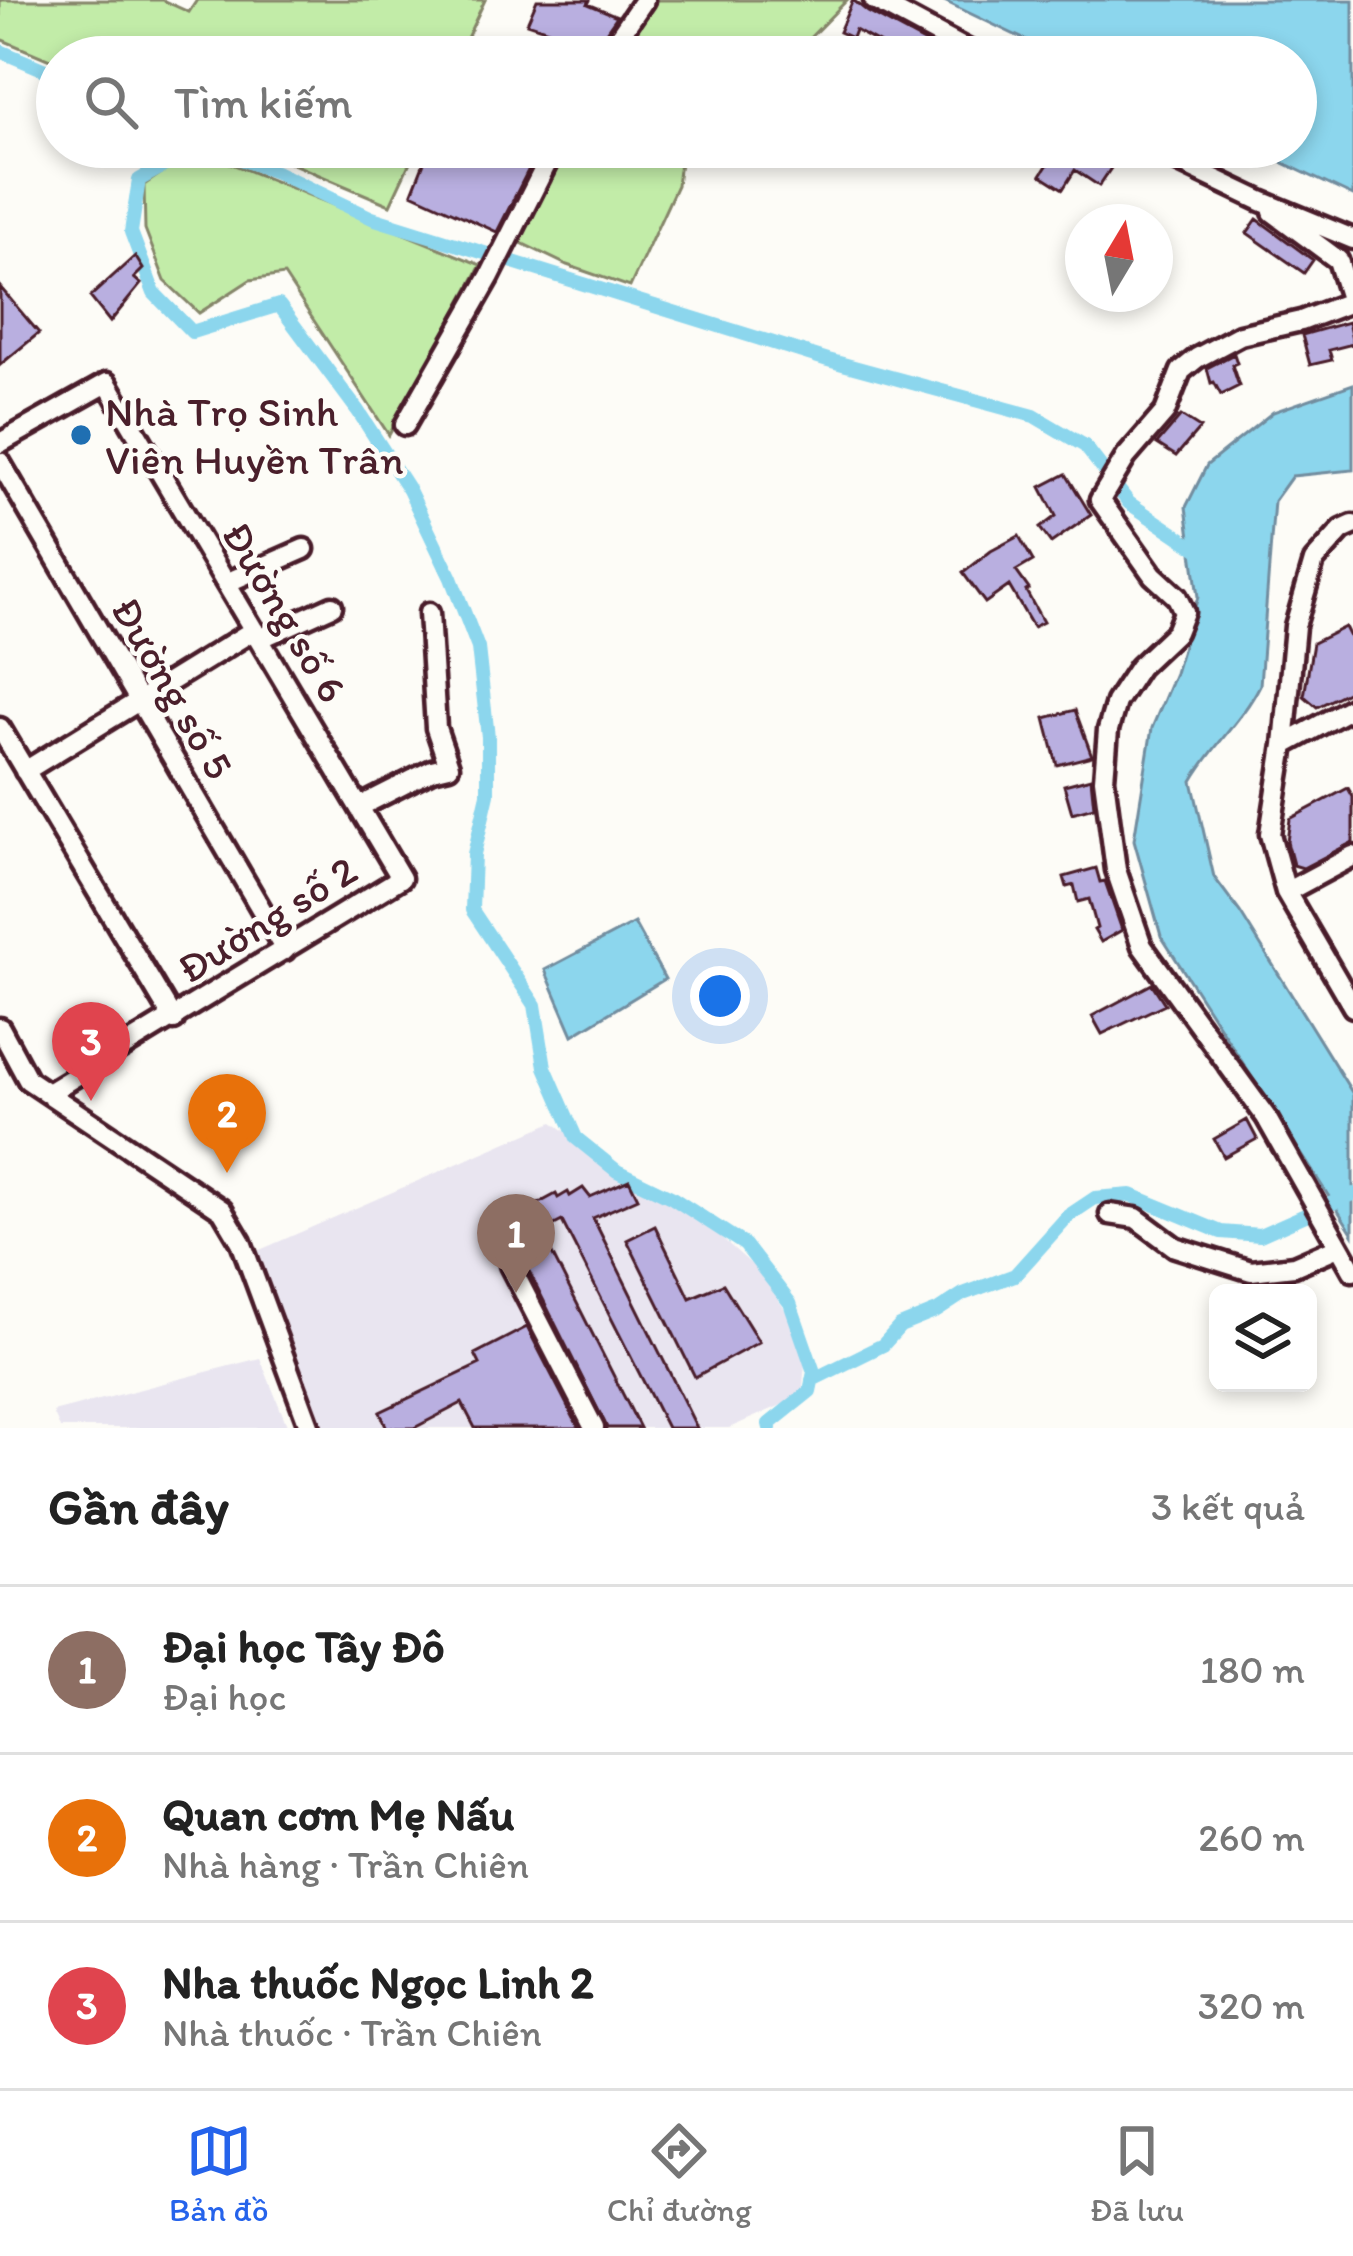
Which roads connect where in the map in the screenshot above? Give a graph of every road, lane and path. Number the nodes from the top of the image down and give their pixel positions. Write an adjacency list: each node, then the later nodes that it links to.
1 (644, 0): 3 (street)
2 (874, 0): 4 (street)
3 (619, 36)
4 (941, 36)
5 (544, 168): 10 (street)
6 (1192, 168): 7 (street)
7 (1261, 201): 8 (street); 9 (street)
8 (1353, 239)
9 (1352, 301): 35 (street)
10 (405, 425)
11 (0, 443): 15 (street, Đường số 6)
12 (0, 462): 19 (street, Đường số 5)
13 (1353, 525): 22 (street)
14 (304, 549): 15 (street)
15 (226, 583): 18 (street, Đường số 6)
16 (332, 606): 18 (street)
17 (429, 613): 24 (street)
18 (256, 635): 19 (street); 24 (street, Đường số 6)
19 (138, 700): 23 (street); 28 (street, Đường số 5)
20 (1353, 707): 22 (street)
21 (0, 728): 23 (street)
22 (1285, 745): 27 (street)
23 (25, 770): 31 (street)
24 (359, 807): 26 (street, Đường số 6)
25 (1353, 856): 27 (street)
26 (401, 878): 28 (street, Đường số 2)
27 (1286, 892): 29 (street)
28 (285, 950): 31 (street, Đường số 2)
29 (1345, 974): 30 (street)
30 (1353, 1006)
31 (173, 1020): 33 (street, Đường số 2)
32 (0, 1028): 33 (street)
33 (48, 1093): 38 (street)
34 (1110, 1214): 35 (street)
35 (1334, 1240): 37 (street)
36 (510, 1265): 39 (street)
37 (1353, 1271)
38 (310, 1428)
39 (594, 1428)

